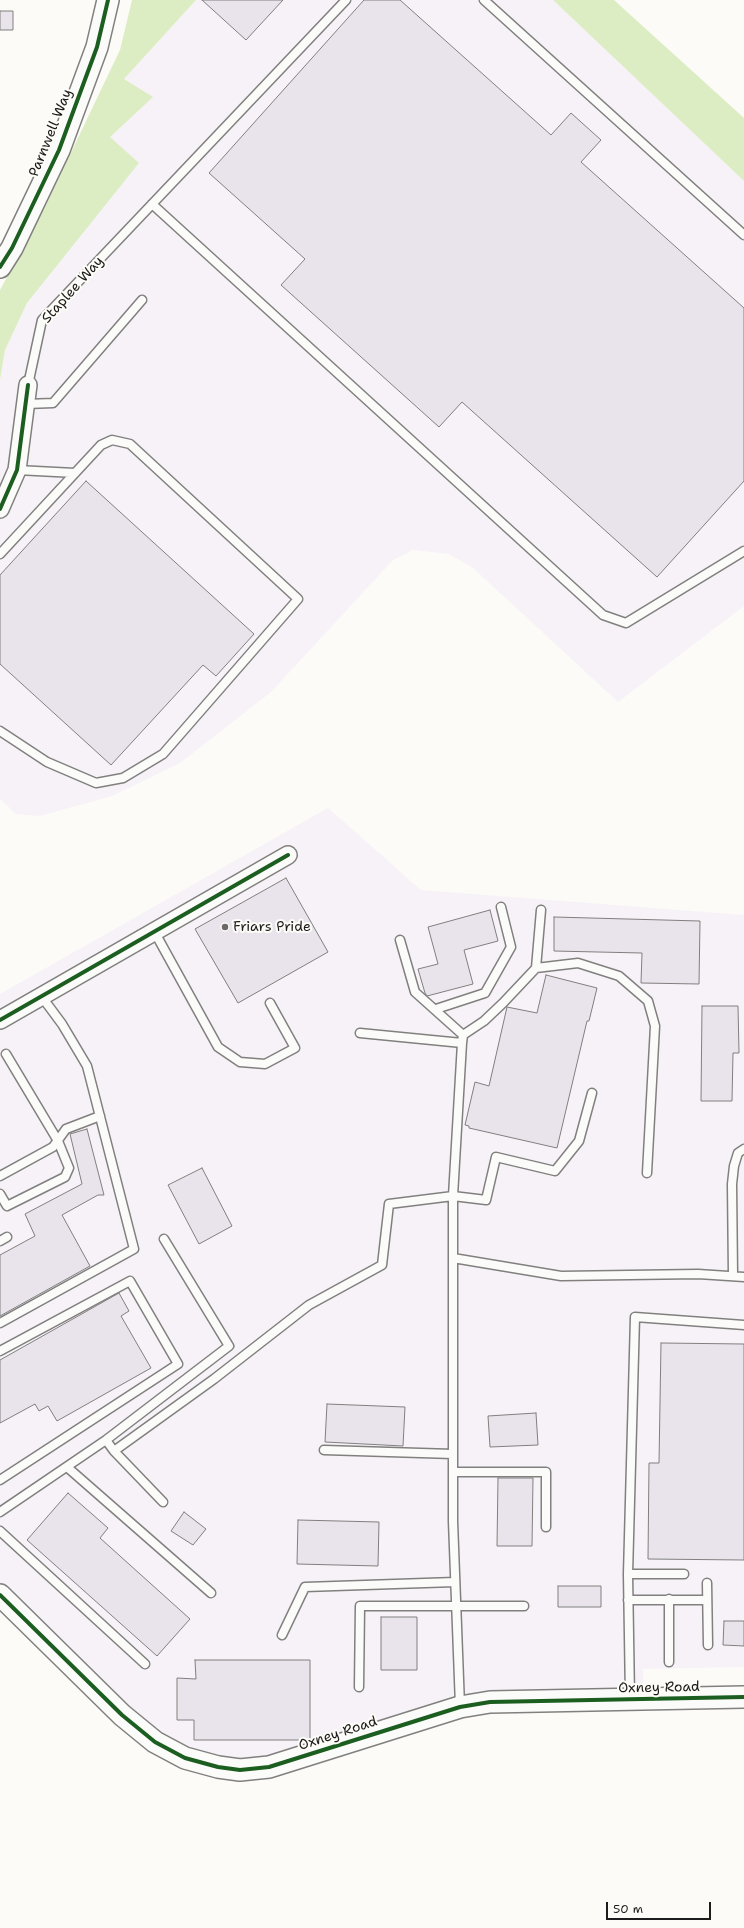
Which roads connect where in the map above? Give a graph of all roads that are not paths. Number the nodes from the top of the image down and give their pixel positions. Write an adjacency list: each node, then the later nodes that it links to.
1 (108, 0): 6 (street, Parnwell Way)
2 (346, 0): 4 (lane, Staplee Way)
3 (484, 0): 5 (lane)
4 (152, 204): 8 (lane, Staplee Way); 13 (lane)
5 (744, 235)
6 (0, 267)
7 (142, 300): 9 (lane)
8 (28, 385): 9 (street, Staplee Way)
9 (26, 404): 10 (street, Staplee Way)
10 (18, 470): 11 (lane); 12 (street, Staplee Way)
11 (75, 473): 14 (lane); 15 (lane)
12 (0, 509)
13 (744, 551)
14 (0, 554)
15 (0, 731)
16 (288, 855): 19 (street)
17 (501, 907): 24 (lane)
18 (541, 910): 21 (lane)
19 (154, 931): 22 (street); 23 (lane)
20 (400, 940): 24 (lane)
21 (536, 968): 27 (lane); 33 (lane)
22 (42, 997): 25 (street); 30 (lane)
23 (270, 1003)
24 (436, 1009): 27 (lane)
25 (0, 1020)
26 (360, 1033): 27 (lane)
27 (462, 1039): 36 (lane)
28 (6, 1054): 31 (lane)
29 (592, 1093): 36 (lane)
30 (100, 1116): 31 (lane); 41 (lane)
31 (58, 1141): 34 (lane); 35 (lane)
32 (744, 1149): 39 (lane)
33 (648, 1172)
34 (0, 1176)
35 (0, 1194)
36 (453, 1196): 38 (lane); 46 (lane)
37 (164, 1239): 44 (lane)
38 (453, 1258): 39 (lane); 47 (lane)
39 (733, 1276): 40 (lane)
40 (744, 1276)
41 (0, 1323)
42 (744, 1325): 55 (lane)
43 (0, 1351): 50 (lane)
44 (106, 1440): 46 (lane); 48 (lane)
45 (324, 1450): 47 (lane)
46 (114, 1451): 51 (lane)
47 (453, 1454): 49 (lane)
48 (67, 1467): 52 (lane); 59 (lane)
49 (454, 1472): 53 (lane); 57 (lane)
50 (0, 1480)
51 (163, 1502)
52 (0, 1512)
53 (546, 1527)
54 (0, 1531): 69 (lane)
55 (628, 1574): 56 (lane); 62 (lane)
56 (684, 1574)
57 (456, 1582): 64 (lane); 66 (lane)
58 (707, 1583): 63 (lane)
59 (212, 1593)
60 (0, 1596): 73 (street, Oxney Road)
61 (668, 1599): 62 (lane); 63 (lane); 68 (lane)
62 (628, 1600): 72 (lane)
63 (707, 1600): 67 (lane)
64 (456, 1606): 65 (lane); 70 (lane); 73 (lane)
65 (524, 1606)
66 (282, 1636)
67 (708, 1645)
68 (669, 1662)
69 (145, 1664)
70 (359, 1687)
71 (744, 1697): 72 (street, Oxney Road)
72 (630, 1699): 73 (street, Oxney Road)
73 (460, 1707)

